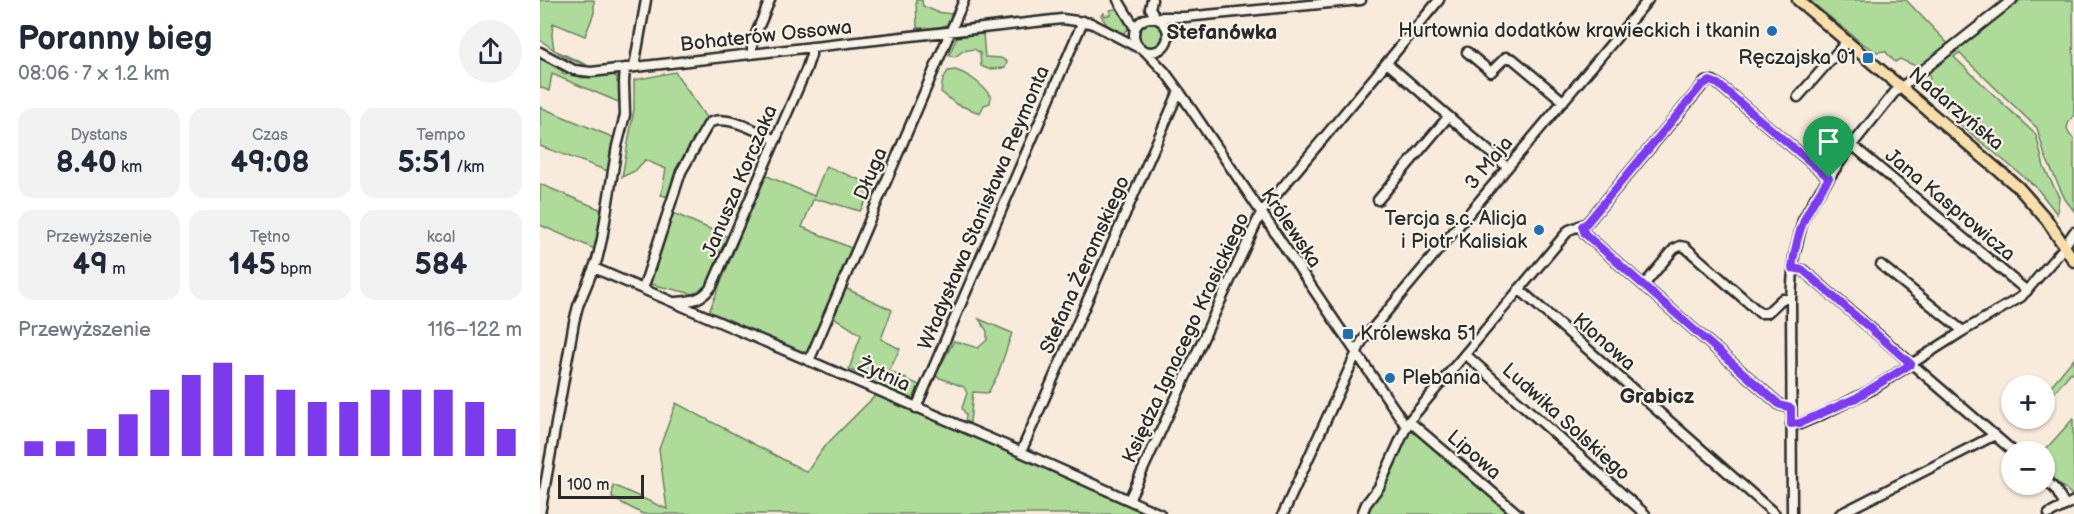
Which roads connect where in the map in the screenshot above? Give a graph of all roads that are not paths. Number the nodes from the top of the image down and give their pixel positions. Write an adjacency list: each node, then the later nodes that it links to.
1 (646, 0): 27 (street)
2 (770, 0): 25 (street)
3 (964, 0): 15 (street, Długa)
4 (1118, 0): 14 (street)
5 (1152, 0): 12 (street)
6 (1361, 0): 11 (street)
7 (1439, 0): 26 (street, Księdza Ignacego Krasickiego)
8 (1648, 0): 32 (street, 3 Maja)
9 (1798, 0): 18 (main road, Nadarzyńska)
10 (2012, 0): 29 (street)
11 (1185, 16): 12 (street); 16 (street)
12 (1157, 18): 14 (street); 16 (street)
13 (1083, 21): 15 (street, Bohaterów Ossowa); 17 (street, Bohaterów Ossowa); 58 (street, Władysława Stanisława Reymonta)
14 (1137, 27): 17 (street); 20 (street)
15 (950, 31): 19 (street, Bohaterów Ossowa); 56 (street, Długa)
16 (1168, 34): 21 (street)
17 (1114, 35): 20 (street, Bohaterów Ossowa)
18 (1847, 41): 29 (main road, Nadarzyńska); 31 (street)
19 (811, 47): 25 (street, Bohaterów Ossowa); 34 (street, Janusza Korczaka)
20 (1137, 47): 23 (street)
21 (1163, 47): 23 (street); 28 (street)
22 (540, 52): 27 (street, Bohaterów Ossowa)
23 (1146, 52): 28 (street, Królewska)
24 (1467, 52): 32 (street)
25 (752, 54): 27 (street, Bohaterów Ossowa)
26 (1388, 63): 33 (street); 39 (street, Księdza Ignacego Krasickiego)
27 (629, 68): 45 (street)
28 (1165, 72): 30 (street, Królewska)
29 (1901, 86): 35 (street); 42 (main road, Nadarzyńska)
30 (1179, 91): 39 (street, Królewska); 64 (street, Stefana Żeromskiego)
31 (1798, 97)
32 (1563, 101): 36 (street, 3 Maja)
33 (1448, 117): 36 (street); 38 (street)
34 (776, 140): 49 (street); 52 (street, Janusza Korczaka)
35 (1852, 145): 37 (street); 50 (street, Jana Kasprowicza)
36 (1508, 167): 54 (street, 3 Maja)
37 (1829, 178): 40 (street); 46 (street)
38 (1378, 200)
39 (1261, 213): 54 (street, Królewska); 66 (street, Księdza Ignacego Krasickiego)
40 (1582, 226): 47 (street); 48 (street)
41 (2074, 232): 42 (street)
42 (2065, 245): 43 (main road, Nadarzyńska); 50 (street)
43 (2074, 261)
44 (1881, 265): 53 (street)
45 (594, 268): 49 (street, Żytnia); 69 (street)
46 (1792, 268): 51 (street); 57 (street)
47 (1644, 285): 51 (street); 59 (street)
48 (1520, 289): 55 (street); 75 (street, Klonowa)
49 (643, 290): 52 (street, Żytnia)
50 (2027, 291): 53 (street)
51 (1791, 298): 59 (street)
52 (673, 302): 56 (street, Żytnia)
53 (1963, 331): 57 (street)
54 (1355, 353): 60 (street, Królewska); 71 (street, 3 Maja)
55 (1465, 354): 60 (street); 74 (street, Ludwika Solskiego)
56 (809, 361): 58 (street, Żytnia)
57 (1911, 364): 61 (street); 62 (street)
58 (916, 408): 64 (street, Żytnia)
59 (1791, 408): 61 (street)
60 (1408, 423): 72 (street); 73 (street, Lipowa)
61 (1791, 424): 76 (street)
62 (1995, 435): 63 (street); 77 (street)
63 (2002, 441)
64 (1021, 452): 66 (street, Żytnia)
65 (2055, 489): 68 (street)
66 (1129, 500): 70 (street, Żytnia)
67 (2074, 501): 68 (street)
68 (2065, 506): 78 (street)
69 (540, 514)
70 (1160, 514)
71 (1283, 514)
72 (1362, 514)
73 (1518, 514)
74 (1645, 514)
75 (1775, 514)
76 (1792, 514)
77 (1840, 514)
78 (2049, 514)

